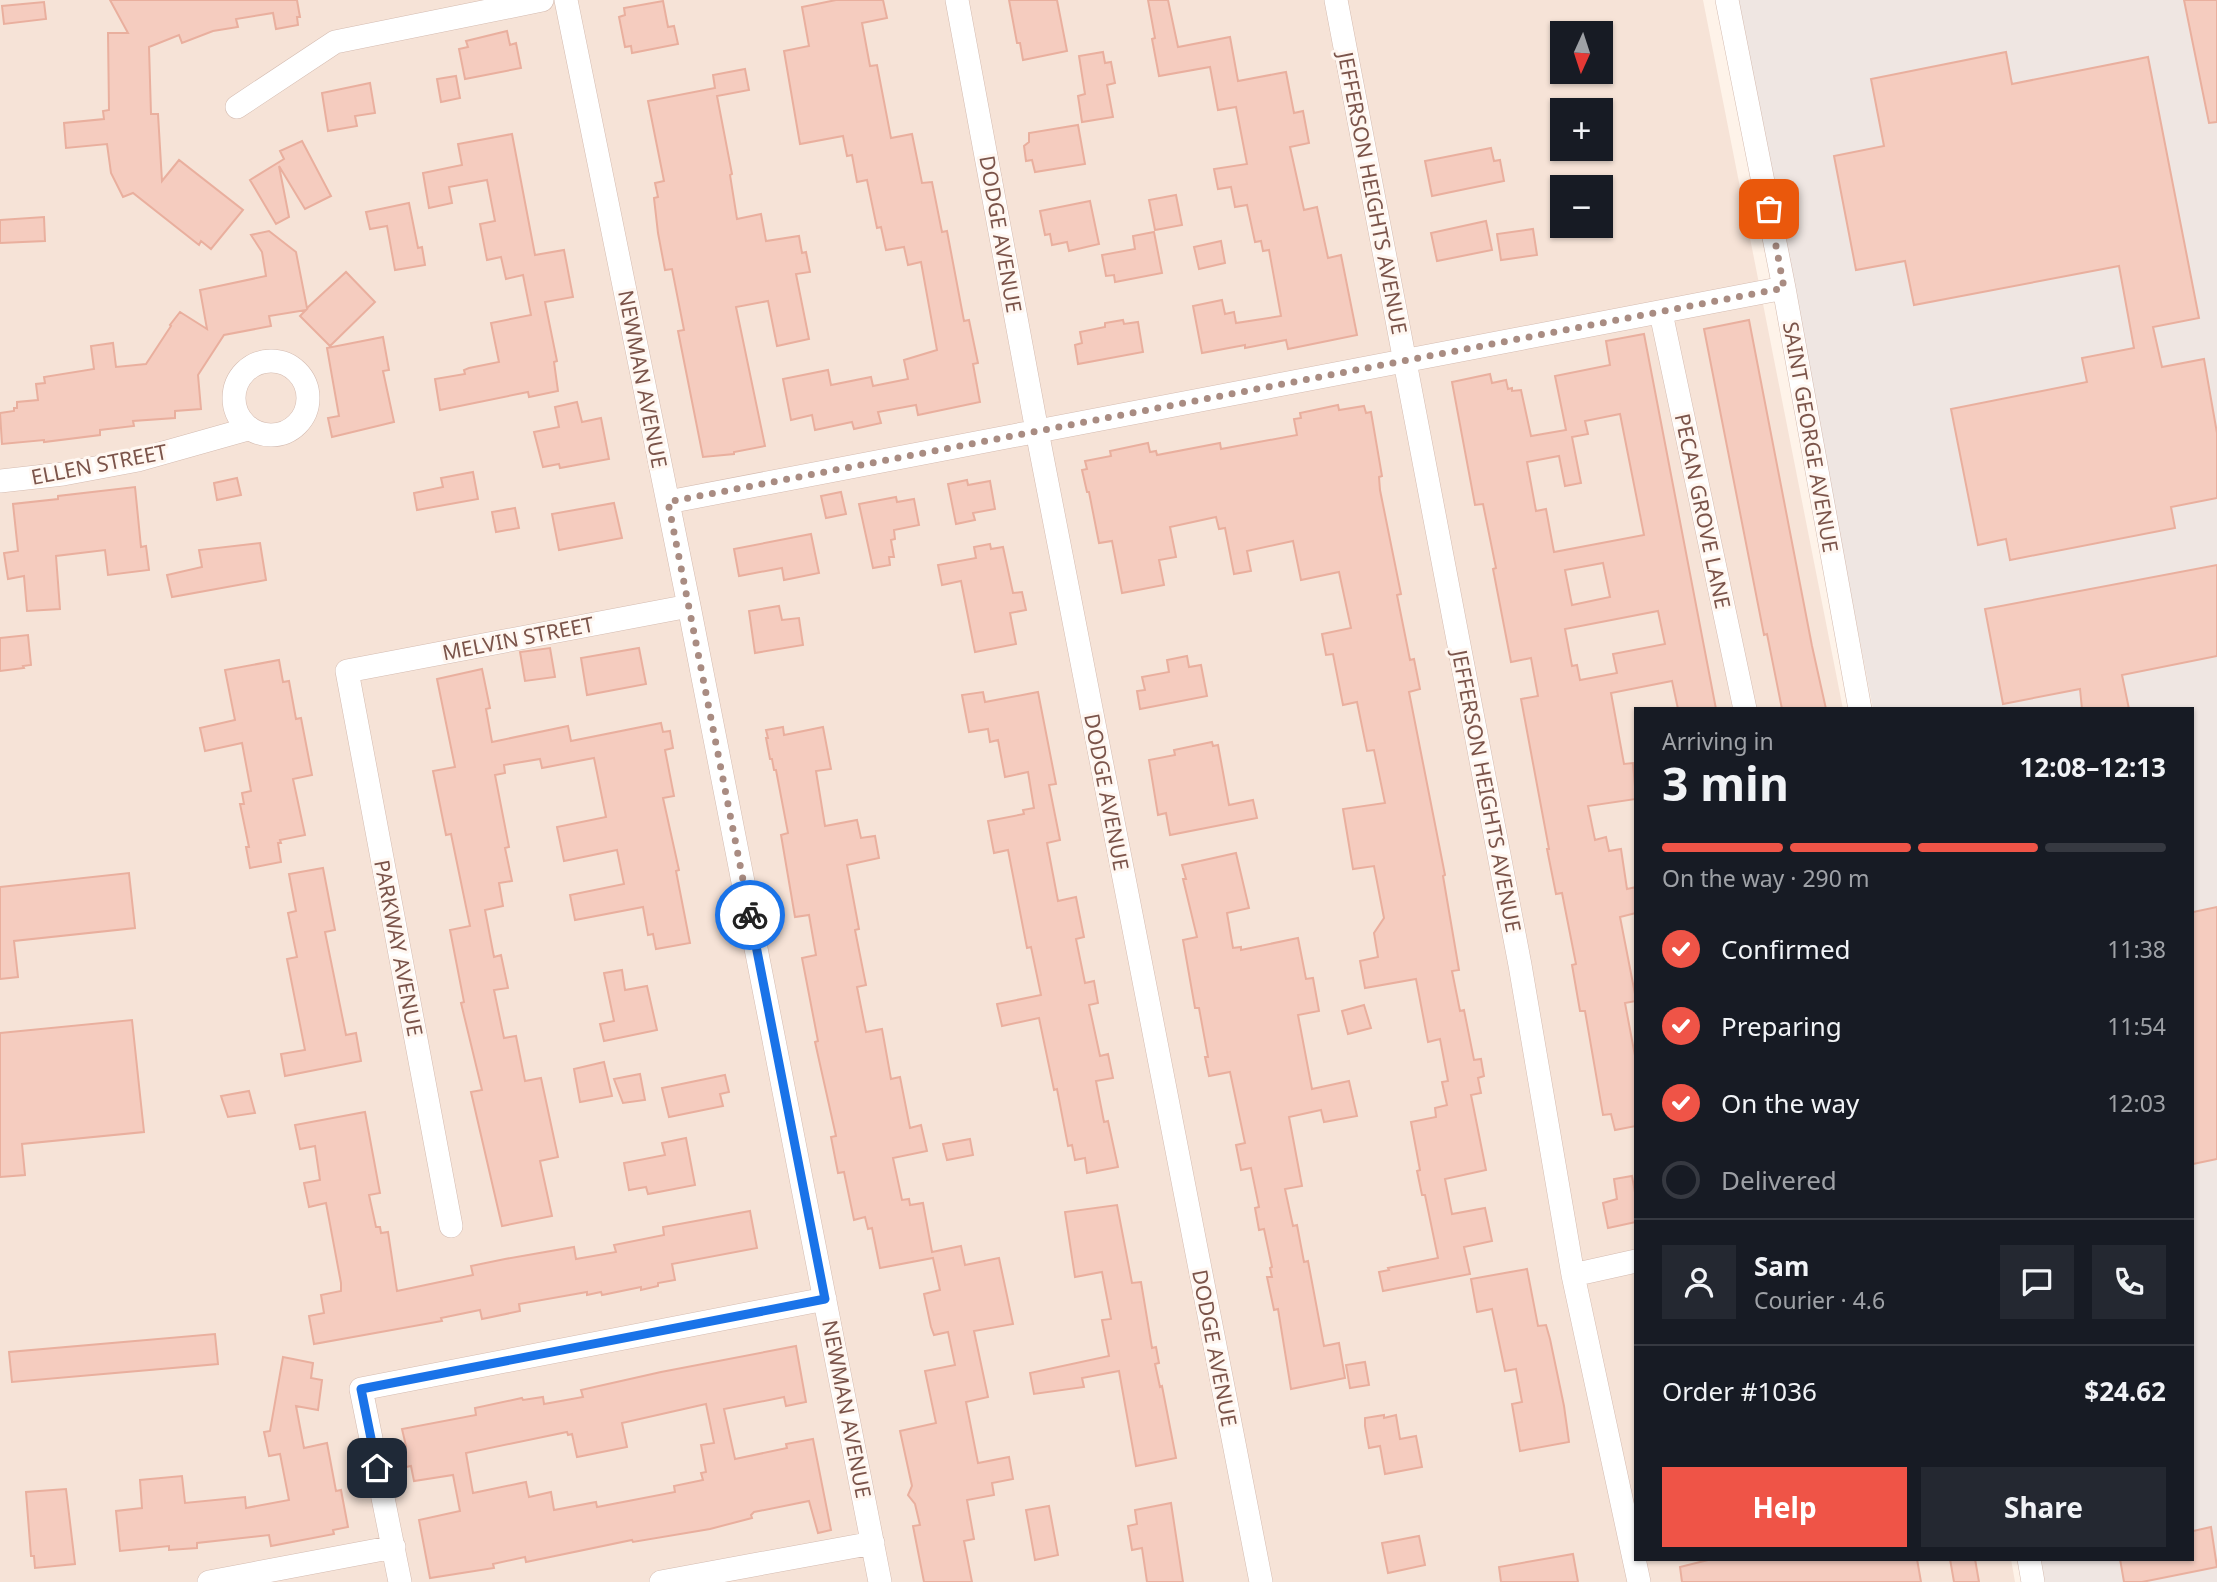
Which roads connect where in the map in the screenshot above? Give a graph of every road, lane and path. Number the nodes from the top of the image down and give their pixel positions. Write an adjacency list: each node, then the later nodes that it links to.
1 (542, 0): 6 (street)
2 (566, 0): 13 (street, NEWMAN AVENUE)
3 (957, 0): 11 (street, DODGE AVENUE)
4 (1336, 0): 9 (street, JEFFERSON HEIGHTS AVENUE)
5 (1727, 0): 7 (street, SAINT GEORGE AVENUE)
6 (237, 107)
7 (1784, 288): 8 (street); 17 (street, SAINT GEORGE AVENUE)
8 (1661, 313): 9 (street); 16 (street, PECAN GROVE LANE)
9 (1406, 362): 11 (street); 20 (street, JEFFERSON HEIGHTS AVENUE)
10 (248, 429): 12 (street, ELLEN STREET)
11 (1037, 431): 13 (street); 31 (street, DODGE AVENUE)
12 (0, 481)
13 (668, 502): 14 (street, NEWMAN AVENUE)
14 (689, 606): 15 (street, MELVIN STREET); 21 (street, NEWMAN AVENUE)
15 (347, 671): 18 (street, PARKWAY AVENUE)
16 (1745, 707)
17 (1860, 707)
18 (451, 1226)
19 (1634, 1261): 20 (street)
20 (1573, 1275): 22 (street, JEFFERSON HEIGHTS AVENUE)
21 (825, 1299): 23 (street, NEWMAN AVENUE); 24 (street)
22 (1633, 1539)
23 (873, 1543): 29 (street); 30 (street, NEWMAN AVENUE)
24 (394, 1547): 27 (street); 28 (street)
25 (1636, 1561): 32 (street, JEFFERSON HEIGHTS AVENUE)
26 (2029, 1561): 33 (street)
27 (209, 1582)
28 (400, 1582)
29 (661, 1582)
30 (880, 1582)
31 (1261, 1582)
32 (1639, 1582)
33 (2033, 1582)

